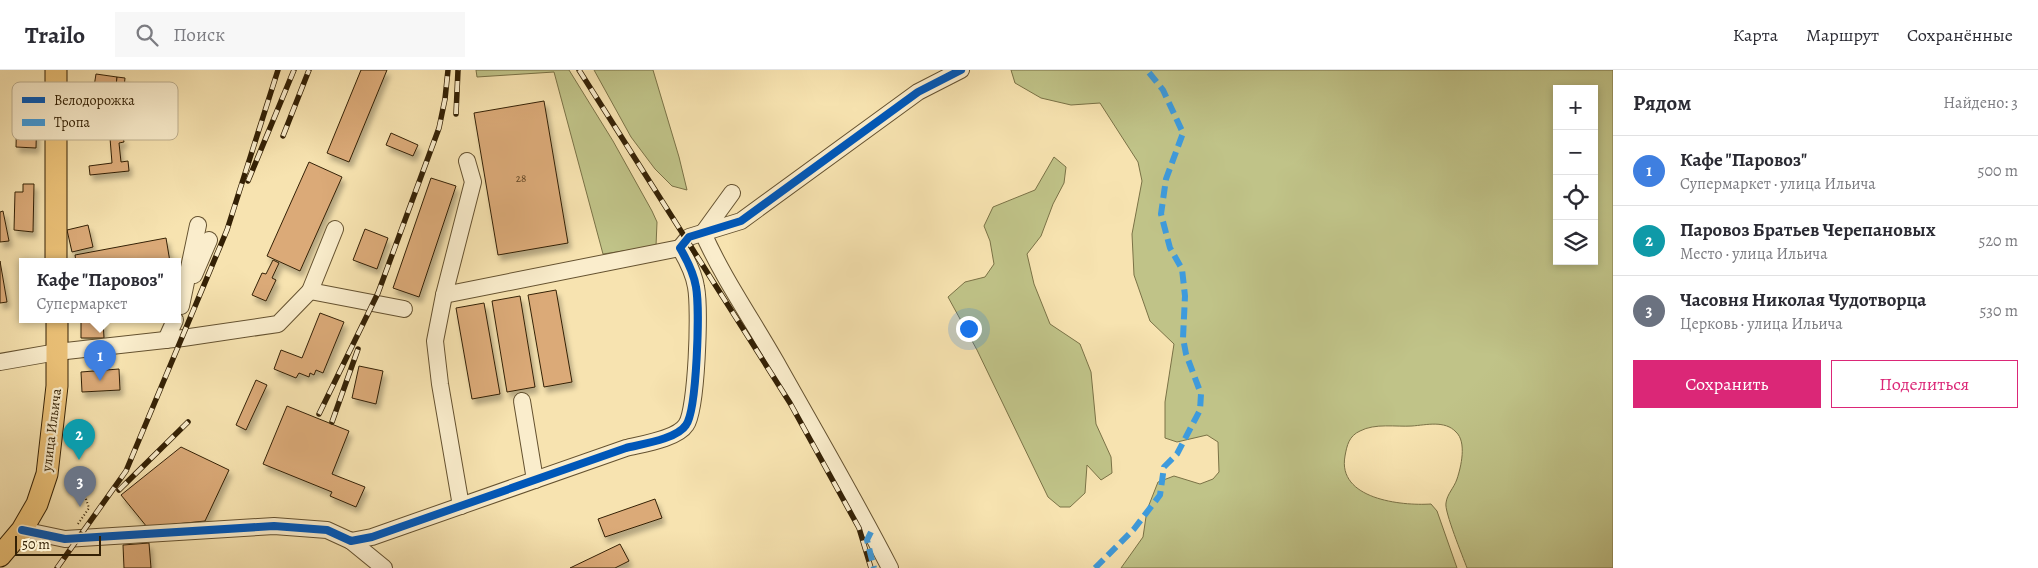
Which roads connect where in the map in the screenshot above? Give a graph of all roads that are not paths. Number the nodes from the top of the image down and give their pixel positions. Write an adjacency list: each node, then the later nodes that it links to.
1 (961, 70): 7 (street)
2 (56, 140): 10 (main road)
3 (467, 160): 12 (street)
4 (732, 194): 7 (street)
5 (198, 225): 13 (street)
6 (335, 229): 11 (street)
7 (703, 233): 9 (street); 28 (street)
8 (209, 240): 14 (street)
9 (680, 248): 12 (street); 22 (street)
10 (56, 258)
11 (310, 290): 15 (street); 18 (street)
12 (444, 295): 23 (street)
13 (181, 296)
14 (181, 301)
15 (404, 309)
16 (57, 323): 19 (main road, улица Ильича)
17 (172, 323): 18 (street)
18 (166, 340): 19 (street)
19 (57, 352): 20 (street); 24 (main road, улица Ильича)
20 (0, 362)
21 (522, 401): 22 (street)
22 (535, 480): 23 (street)
23 (461, 506): 25 (street)
24 (22, 530): 25 (street); 26 (main road, улица Ильича)
25 (350, 541): 27 (street)
26 (3, 546)
27 (384, 568)
28 (890, 568)

